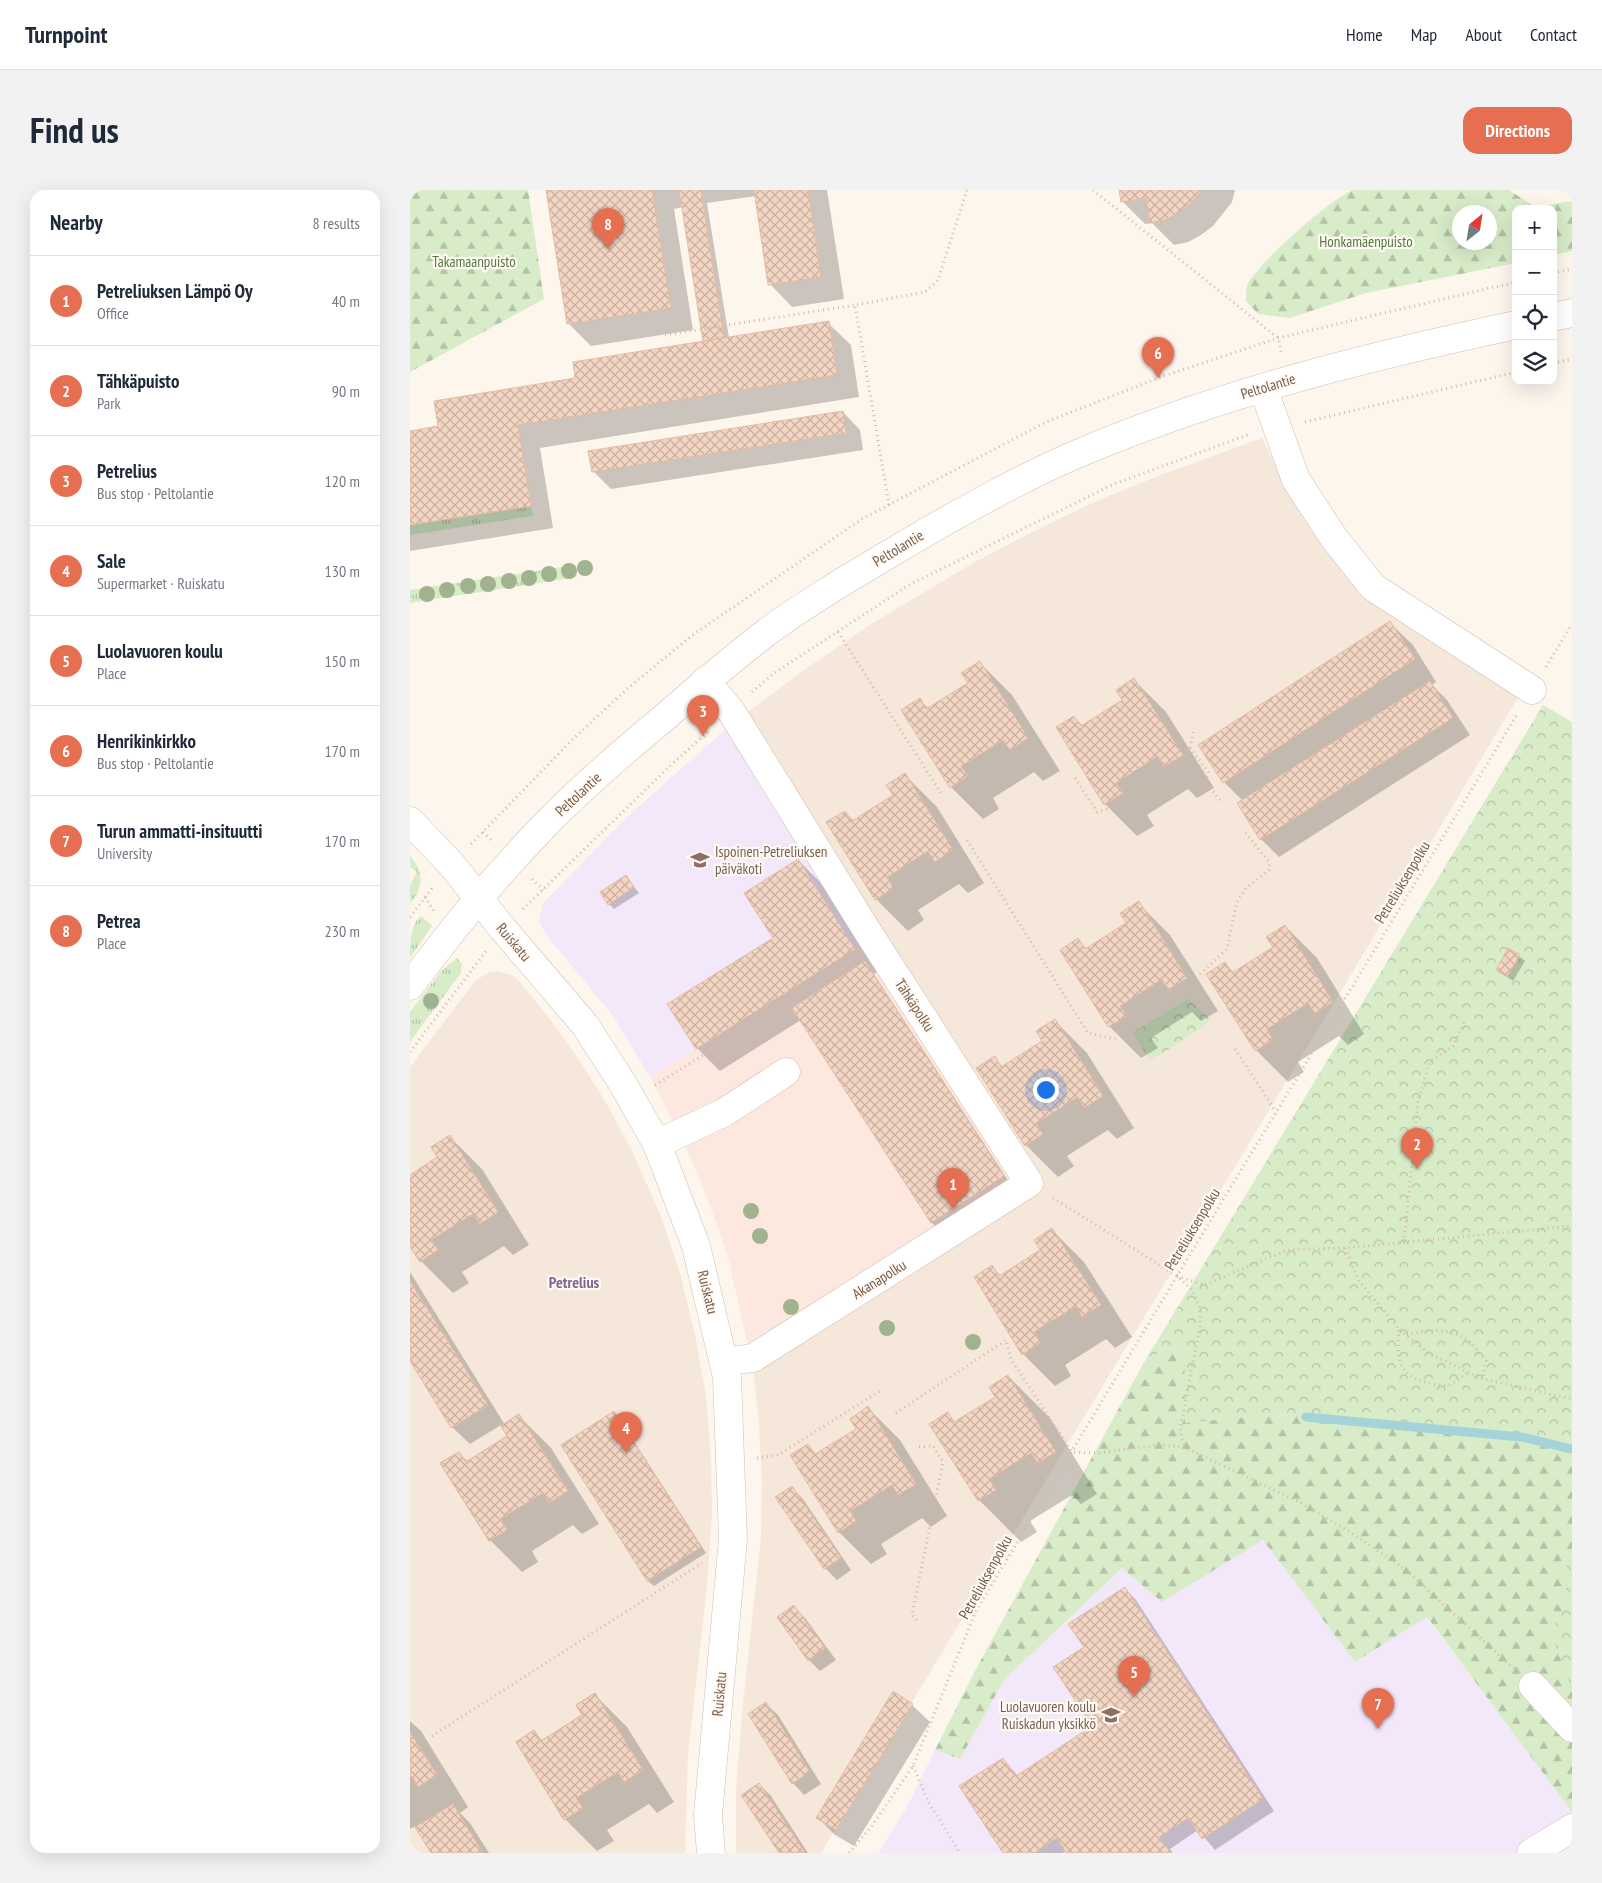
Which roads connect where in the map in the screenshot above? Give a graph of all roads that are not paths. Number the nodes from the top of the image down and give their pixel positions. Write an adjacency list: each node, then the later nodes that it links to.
1 (1572, 313): 2 (street)
2 (1557, 316)
3 (1512, 326): 4 (street, Peltolantie)
4 (1263, 388): 5 (street, Peltolantie); 6 (street)
5 (705, 681): 8 (street, Peltolantie); 12 (street, Tähkäpolku)
6 (1532, 690)
7 (410, 821): 8 (street, Ruiskatu)
8 (479, 898): 9 (street, Peltolantie); 11 (street, Ruiskatu)
9 (410, 986)
10 (786, 1072): 11 (street)
11 (657, 1144): 13 (street, Ruiskatu)
12 (1029, 1183): 13 (street, Akanapolku)
13 (724, 1362): 18 (street, Ruiskatu)
14 (1533, 1686): 15 (street)
15 (1572, 1728)
16 (1572, 1828): 17 (street)
17 (1534, 1852)
18 (711, 1853)

